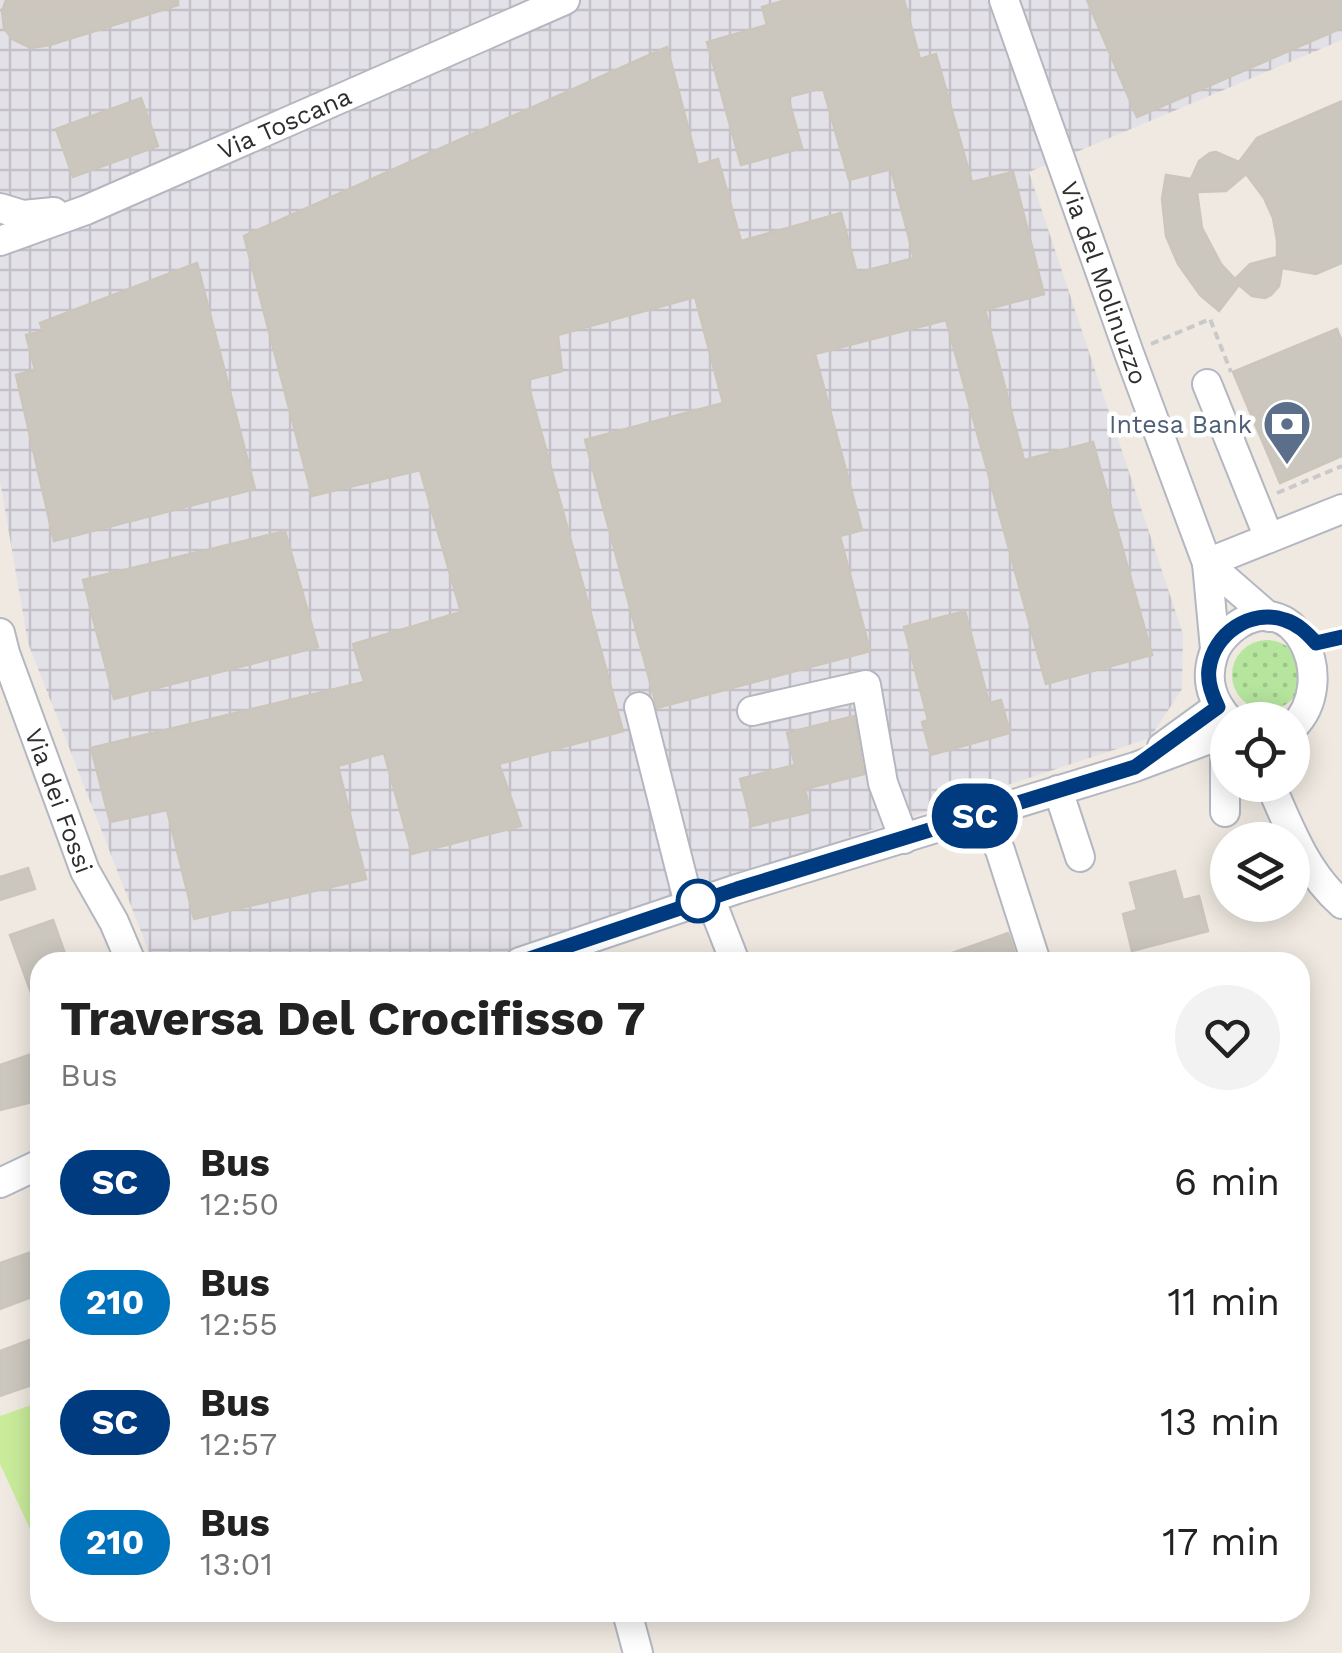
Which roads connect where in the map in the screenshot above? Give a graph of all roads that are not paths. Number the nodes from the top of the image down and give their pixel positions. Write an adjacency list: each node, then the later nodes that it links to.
1 (565, 0): 4 (street, Via Toscana)
2 (1004, 0): 9 (street, Via del Molinuzzo)
3 (0, 208): 4 (street)
4 (86, 210): 5 (street, Via Toscana)
5 (3, 243)
6 (1207, 384): 8 (street)
7 (1342, 509): 8 (street)
8 (1270, 538): 9 (street)
9 (1207, 564): 10 (street, Via del Molinuzzo); 12 (street, Via del Molinuzzo)
10 (1269, 617): 12 (street); 16 (street, Via del Molinuzzo)
11 (0, 633): 27 (street, Via dei Fossi)
12 (1215, 649): 13 (street, Via del Molinuzzo)
13 (1215, 702)
14 (639, 707): 25 (street)
15 (752, 711): 23 (street)
16 (1310, 715)
17 (1210, 730): 18 (street)
18 (1058, 790): 22 (street); 24 (street)
19 (1225, 802): 21 (street, Via del Molinuzzo)
20 (1278, 802): 26 (street)
21 (1225, 812)
22 (980, 814): 23 (street); 30 (street)
23 (904, 839): 25 (street)
24 (1080, 857)
25 (700, 901): 28 (street); 29 (street)
26 (1342, 904)
27 (126, 952)
28 (550, 952)
29 (729, 952)
30 (1033, 952)
31 (30, 1169): 32 (street)
32 (0, 1183)
33 (630, 1622): 34 (street)
34 (638, 1653)

